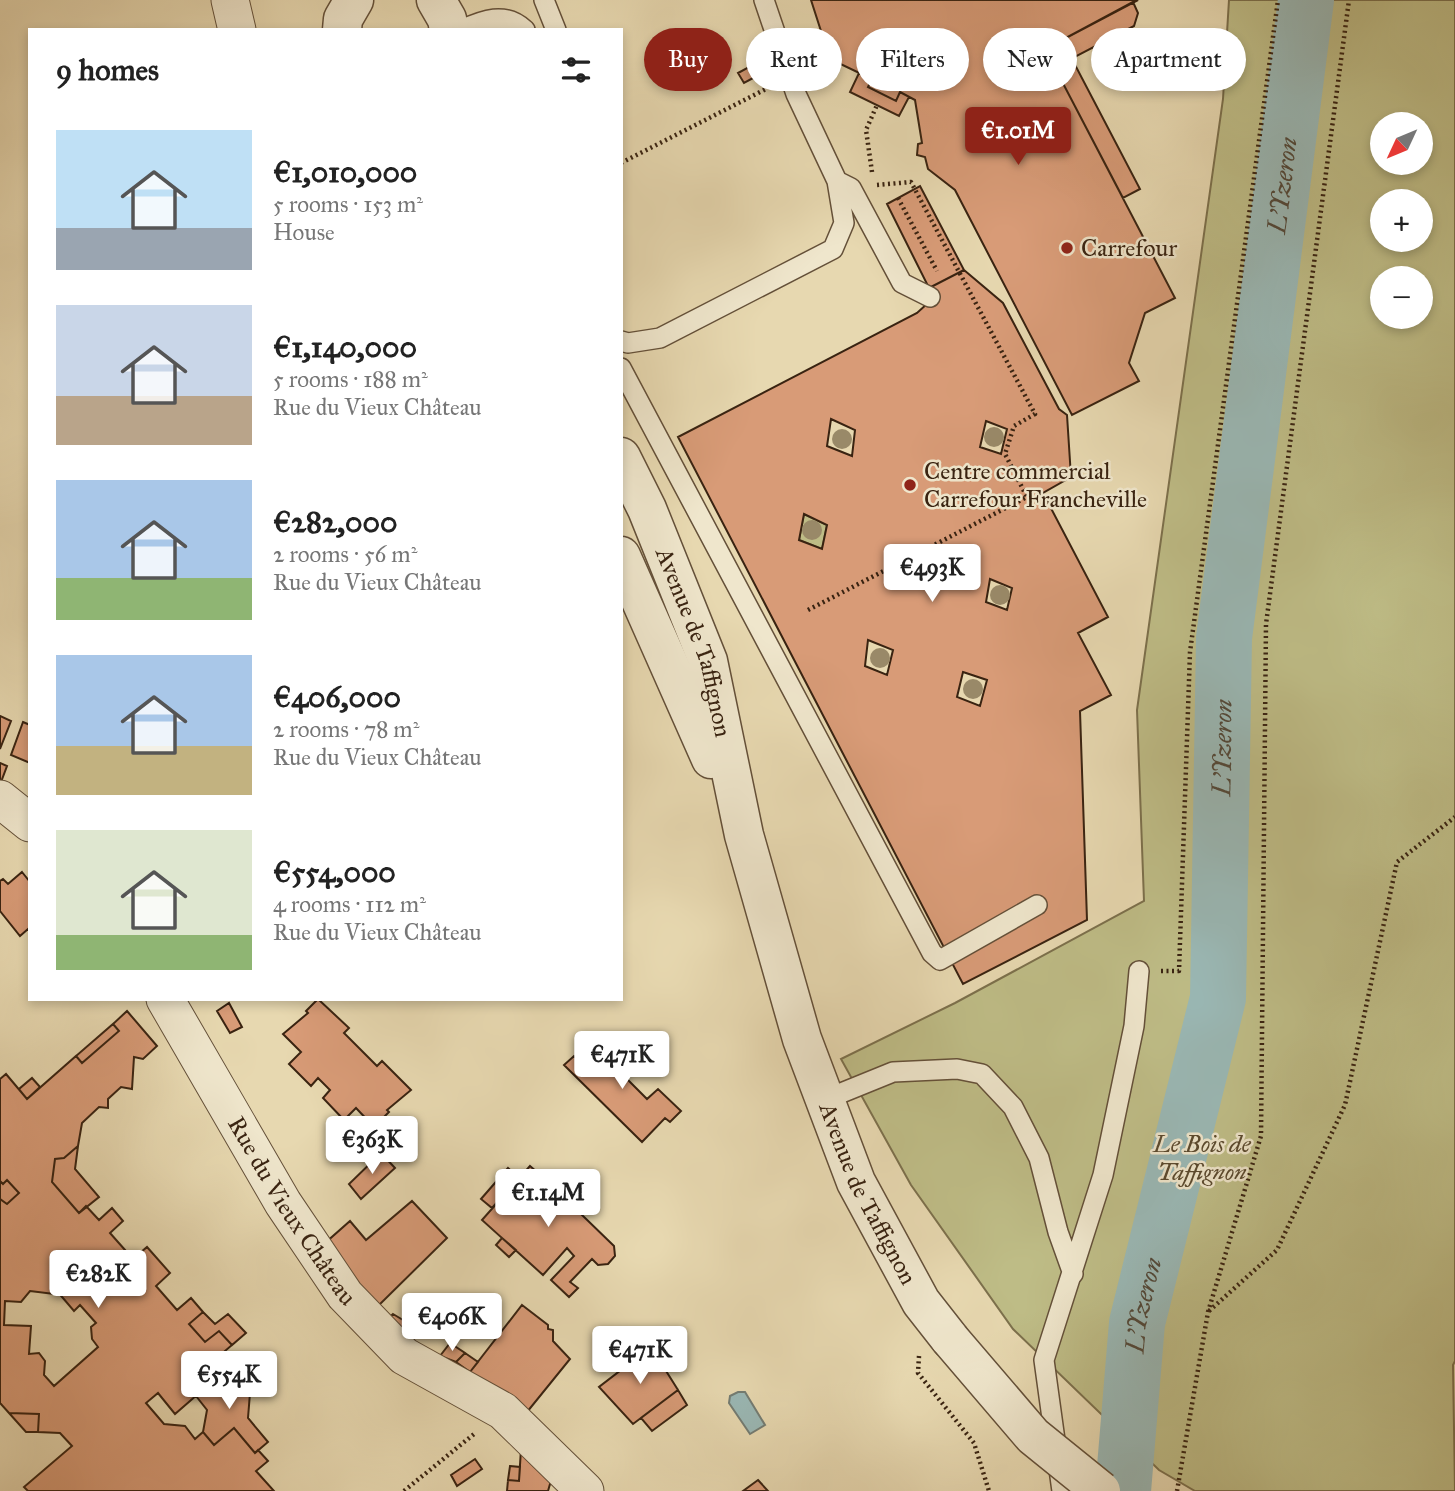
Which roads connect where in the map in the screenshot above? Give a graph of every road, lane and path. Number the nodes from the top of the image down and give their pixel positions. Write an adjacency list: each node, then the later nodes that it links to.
1 (230, 0): 7 (street)
2 (436, 0): 8 (street)
3 (544, 0): 11 (lane)
4 (764, 0): 12 (lane)
5 (1278, 0): 29 (path)
6 (1349, 0): 33 (path)
7 (237, 28)
8 (449, 28)
9 (465, 28): 10 (lane)
10 (522, 28)
11 (555, 28)
12 (773, 28)
13 (764, 91): 15 (path)
14 (796, 91): 16 (lane)
15 (623, 162)
16 (837, 181): 20 (lane); 21 (lane)
17 (876, 185): 25 (path)
18 (898, 198): 19 (path)
19 (942, 281)
20 (930, 296)
21 (623, 342)
22 (623, 372): 28 (lane)
23 (623, 461): 27 (street, Avenue de Taffignon)
24 (623, 561): 27 (street, Avenue de Taffignon)
25 (808, 610)
26 (1455, 817): 33 (path)
27 (744, 835): 31 (street, Avenue de Taffignon)
28 (1037, 905)
29 (1139, 971): 32 (lane)
30 (166, 1001): 34 (street, Rue du Vieux Château)
31 (824, 1100): 32 (lane); 40 (street, Avenue de Taffignon, bridge)
32 (1073, 1274): 39 (lane)
33 (1208, 1312): 41 (path)
34 (503, 1410): 36 (path); 37 (street, Rue du Vieux Château)
35 (974, 1443): 38 (path)
36 (404, 1491)
37 (585, 1491)
38 (989, 1491)
39 (1062, 1491)
40 (1101, 1491)
41 (1177, 1491)

